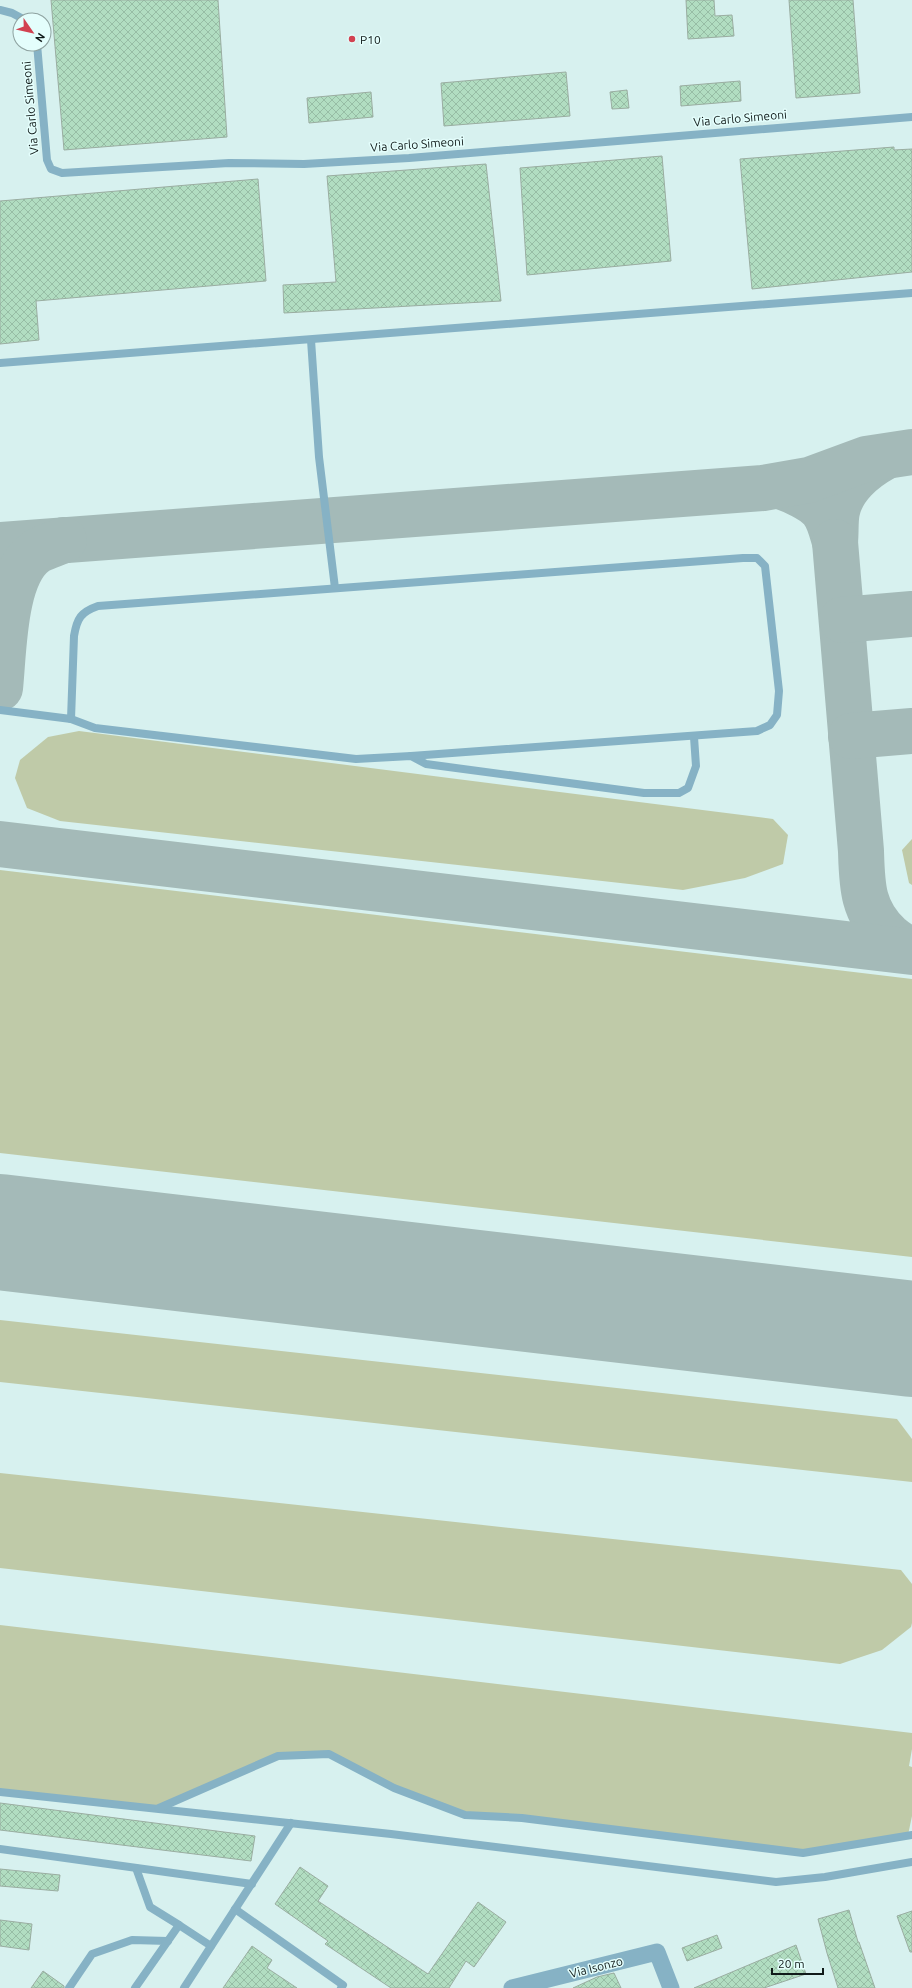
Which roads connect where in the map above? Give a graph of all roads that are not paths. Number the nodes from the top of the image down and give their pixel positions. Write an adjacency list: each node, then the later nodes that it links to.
1 (0, 10): 2 (lane)
2 (12, 13)
3 (38, 52): 4 (lane, Via Carlo Simeoni)
4 (912, 117)
5 (912, 293): 6 (lane)
6 (311, 340): 7 (lane); 8 (lane)
7 (0, 363)
8 (335, 588): 10 (lane); 11 (lane)
9 (0, 710): 10 (lane)
10 (70, 719): 12 (lane)
11 (694, 737): 12 (lane); 12 (lane)
12 (412, 756)
13 (0, 1792): 14 (lane)
14 (158, 1809): 15 (lane); 16 (lane)
15 (291, 1823): 18 (lane); 20 (lane)
16 (912, 1835)
17 (0, 1849): 19 (lane)
18 (912, 1862)
19 (136, 1868): 20 (lane); 22 (lane)
20 (252, 1884): 21 (lane)
21 (236, 1909): 24 (lane); 25 (lane)
22 (179, 1925): 23 (lane); 24 (lane)
23 (168, 1941): 26 (lane); 27 (lane)
24 (211, 1946): 28 (lane)
25 (345, 1987)
26 (69, 1988)
27 (136, 1988)
28 (184, 1988)
29 (512, 1988): 30 (street, Via Isonzo)
30 (671, 1988)

